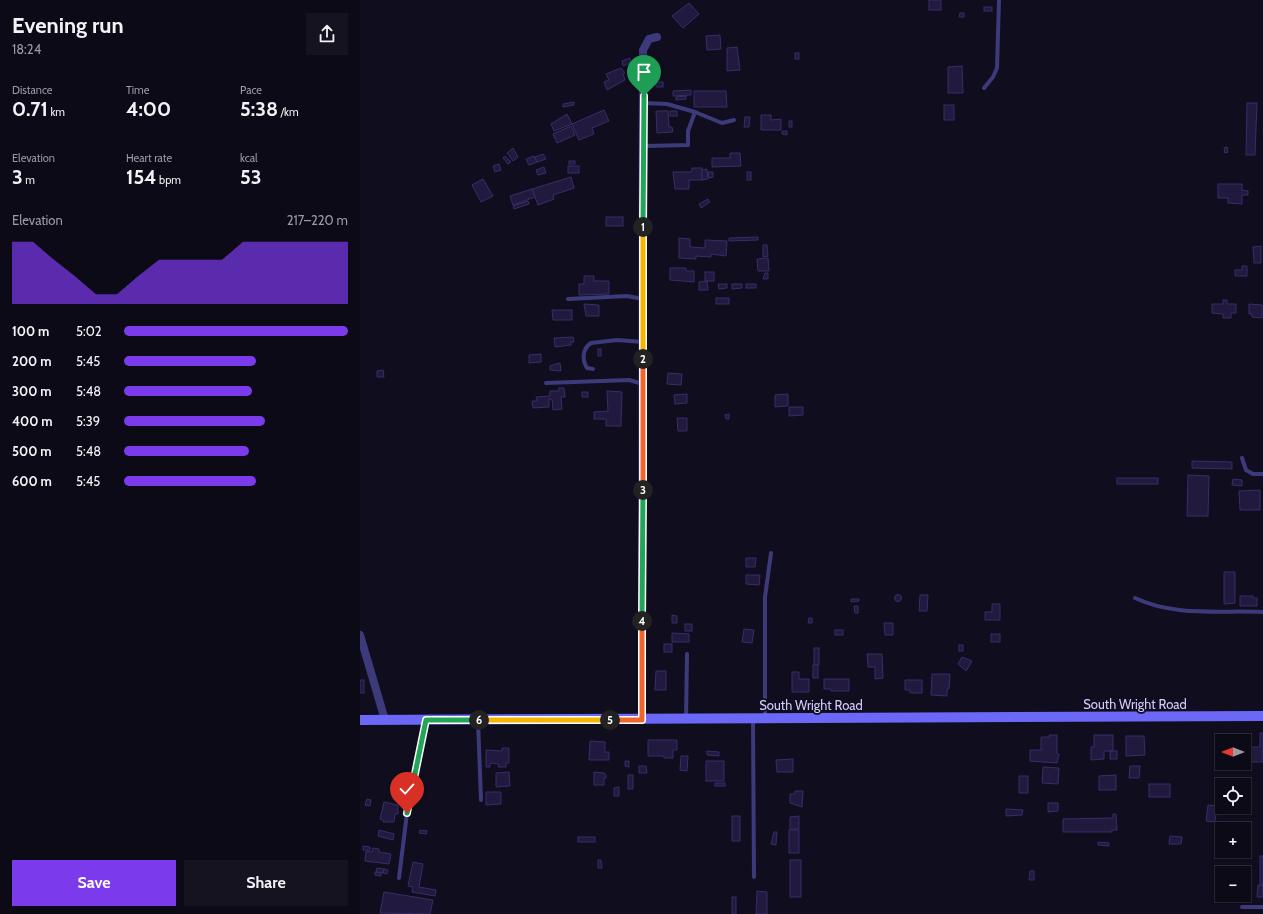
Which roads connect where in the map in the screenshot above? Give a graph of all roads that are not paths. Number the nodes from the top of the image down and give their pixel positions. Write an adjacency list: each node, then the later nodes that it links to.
1 (999, 0): 3 (lane)
2 (657, 37): 4 (street)
3 (984, 88)
4 (644, 103): 5 (lane); 7 (street)
5 (695, 112): 6 (lane); 7 (lane)
6 (734, 120)
7 (644, 146): 9 (street)
8 (568, 299): 9 (lane)
9 (643, 300): 10 (street)
10 (643, 342): 11 (lane); 13 (street)
11 (593, 369)
12 (546, 383): 13 (lane)
13 (643, 384): 29 (street)
14 (1242, 458): 15 (lane)
15 (1263, 474)
16 (771, 553): 24 (lane)
17 (1136, 598): 18 (lane)
18 (1263, 612)
19 (360, 636): 26 (street)
20 (687, 654): 22 (lane)
21 (1263, 716): 24 (main road, South Wright Road)
22 (686, 719): 23 (main road, South Wright Road); 29 (main road, South Wright Road)
23 (753, 719): 24 (main road, South Wright Road); 31 (lane)
24 (765, 719)
25 (360, 720): 26 (main road, South Wright Road)
26 (385, 720): 27 (main road, South Wright Road)
27 (426, 720): 28 (main road, South Wright Road); 32 (lane)
28 (478, 720): 29 (main road, South Wright Road); 30 (lane)
29 (642, 720)
30 (481, 800)
31 (754, 877)
32 (399, 878)
33 (1242, 907): 34 (lane)
34 (1263, 907)

